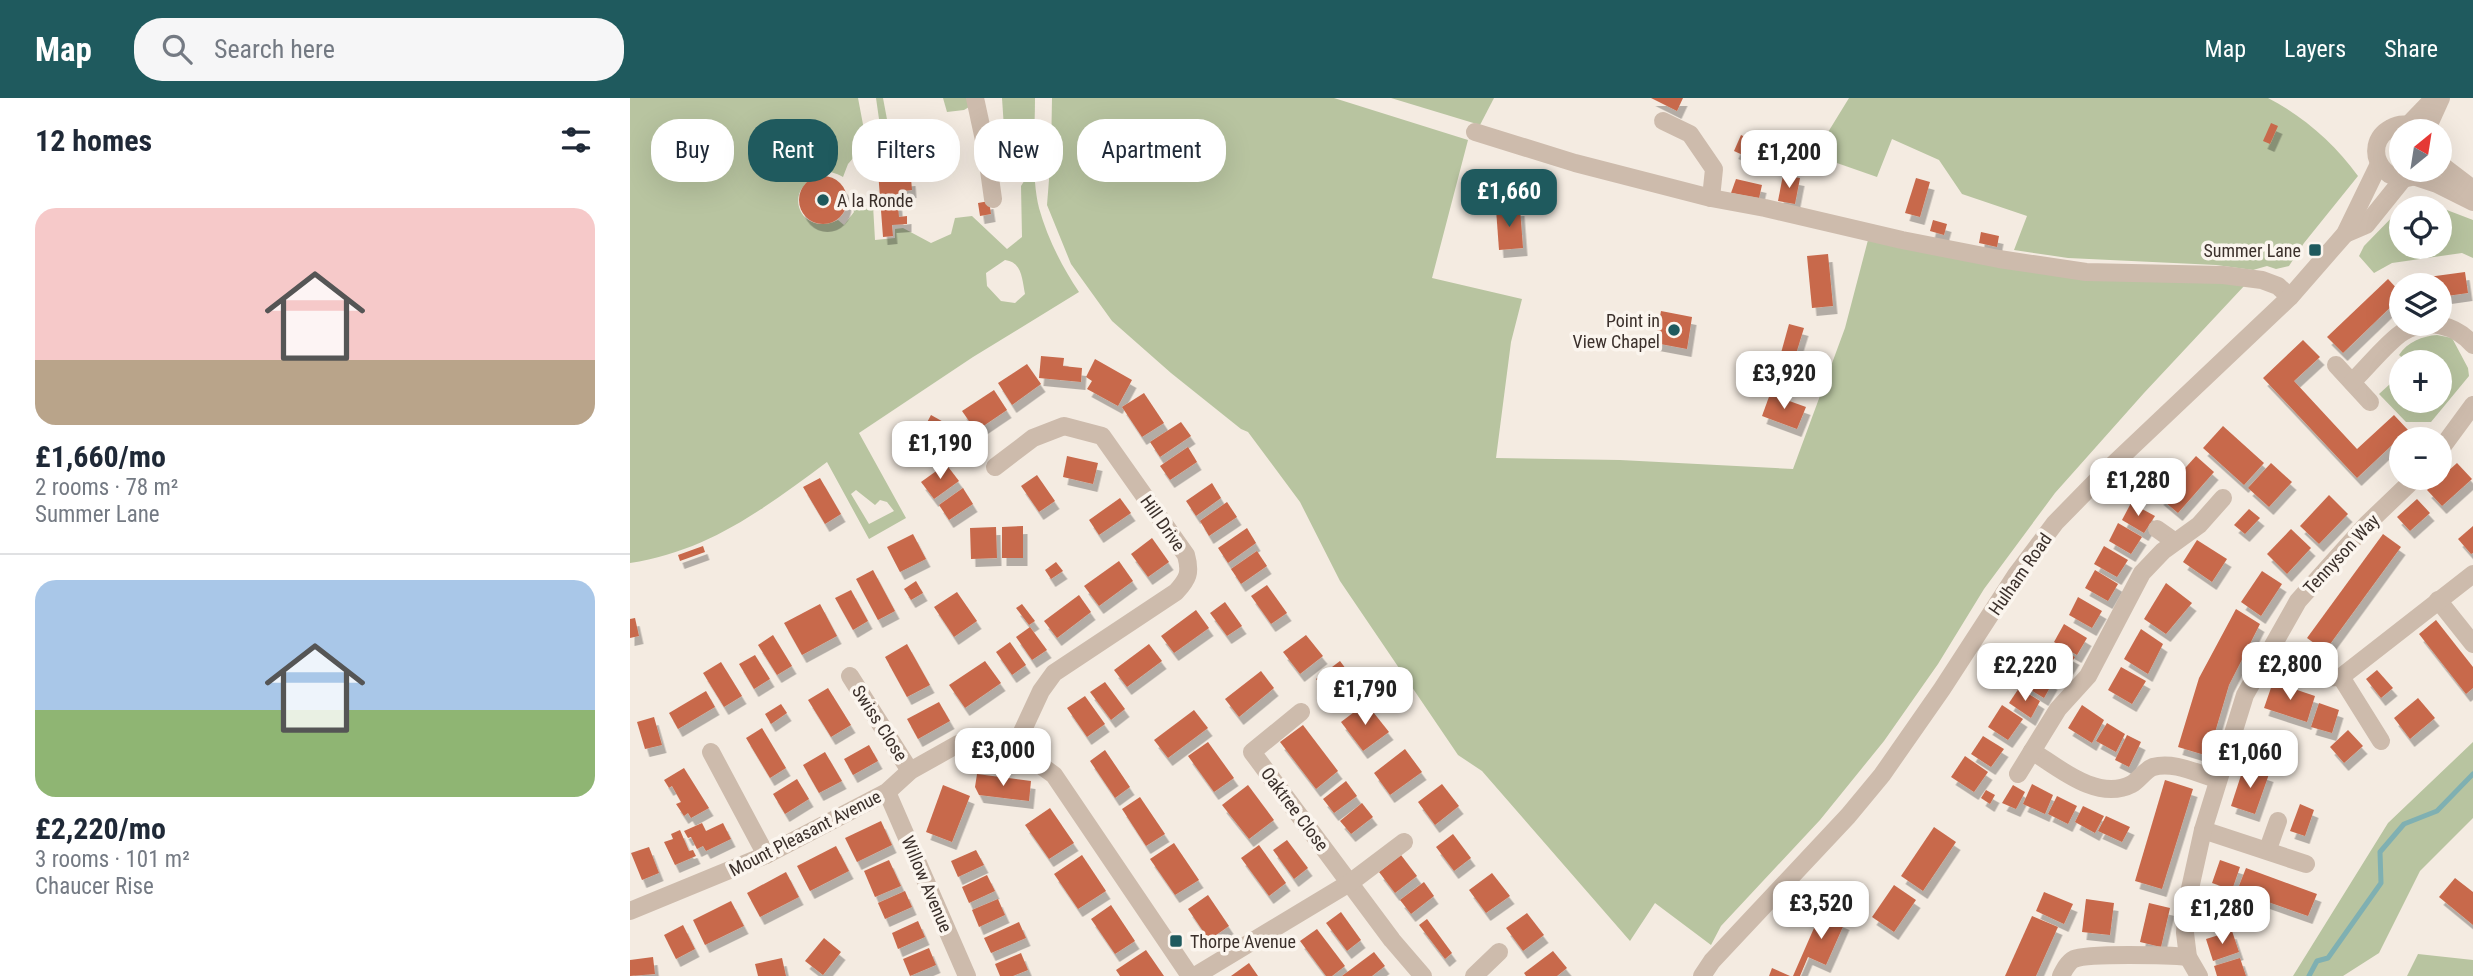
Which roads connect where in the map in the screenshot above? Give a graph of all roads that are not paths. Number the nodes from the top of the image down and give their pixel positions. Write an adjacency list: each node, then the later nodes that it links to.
1 (975, 98): 16 (street)
2 (2434, 98): 4 (street, Hulham Road)
3 (2441, 98): 5 (street)
4 (2424, 119)
5 (2426, 119)
6 (1663, 121): 15 (street)
7 (2389, 129): 9 (street, Hulham Road)
8 (1475, 132): 15 (street)
9 (2379, 164): 11 (street); 18 (street, Hulham Road)
10 (2452, 173): 14 (street)
11 (2389, 174)
12 (2407, 182): 18 (street, Hulham Road)
13 (2432, 182): 17 (street)
14 (2473, 189)
15 (1711, 198): 19 (street)
16 (993, 199)
17 (2473, 202)
18 (2345, 234): 19 (street, Hulham Road)
19 (2290, 297): 60 (street, Hulham Road)
20 (2473, 345): 22 (street)
21 (2336, 365): 22 (street)
22 (2352, 382): 23 (street)
23 (2370, 402)
24 (2473, 405): 25 (street)
25 (2452, 434)
26 (995, 467): 39 (street, Hill Drive)
27 (2402, 490): 34 (street, Tennyson Way)
28 (2223, 498): 30 (street)
29 (2157, 529): 30 (street)
30 (2174, 541): 40 (street)
31 (2473, 574): 32 (street)
32 (2438, 600): 33 (street); 36 (street)
33 (2473, 644)
34 (2263, 662): 36 (street); 44 (street, Tennyson Way)
35 (850, 676): 42 (street, Swiss Close)
36 (2341, 677): 38 (street)
37 (1301, 712): 52 (street, Oaktree Close)
38 (2381, 741)
39 (1015, 747): 42 (street, Mount Pleasant Avenue); 57 (street, Mount Pleasant Avenue)
40 (2032, 751): 43 (street); 44 (street)
41 (711, 752): 50 (street)
42 (910, 771): 45 (street, Mount Pleasant Avenue)
43 (2018, 774)
44 (2217, 779): 47 (street, Tennyson Way)
45 (887, 792): 50 (street, Mount Pleasant Avenue); 56 (street, Willow Avenue)
46 (2278, 821): 49 (street)
47 (2203, 830): 49 (street); 55 (street, Tennyson Way)
48 (1404, 842): 52 (street)
49 (2268, 849): 51 (street)
50 (766, 855): 53 (street, Mount Pleasant Avenue)
51 (2306, 864)
52 (1351, 882): 57 (street); 58 (street)
53 (630, 911)
54 (1499, 951): 59 (street)
55 (2188, 957): 61 (street); 62 (street)
56 (967, 976)
57 (1192, 976)
58 (1423, 976)
59 (1474, 976)
60 (1702, 976)
61 (2060, 976)
62 (2199, 976)

